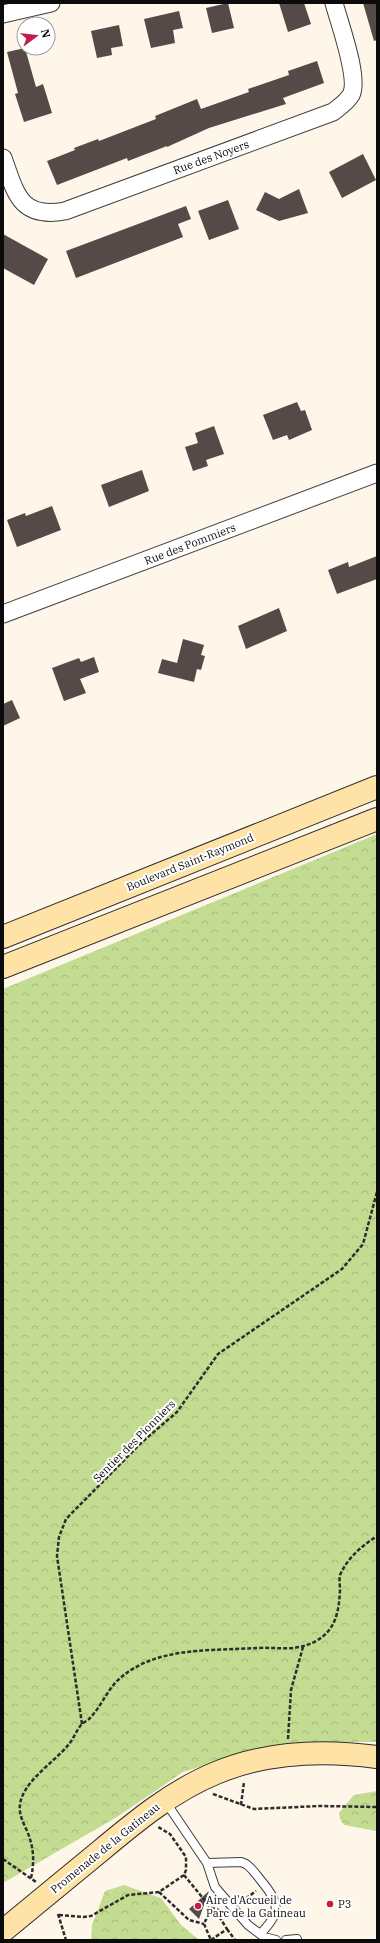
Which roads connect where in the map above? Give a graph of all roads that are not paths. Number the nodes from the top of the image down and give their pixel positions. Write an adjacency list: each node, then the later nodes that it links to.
1 (52, 3): 3 (street)
2 (334, 3): 4 (street, Rue des Noyers)
3 (3, 14)
4 (3, 158)
5 (377, 473): 6 (street, Rue des Pommiers)
6 (3, 614)
7 (377, 788): 9 (main road, Boulevard Saint-Raymond)
8 (377, 819): 10 (main road)
9 (3, 937)
10 (3, 967)
11 (377, 1757): 12 (main road, Promenade de la Gatineau)
12 (164, 1801): 13 (lane); 14 (main road, Promenade de la Gatineau)
13 (207, 1864): 15 (lane); 15 (lane)
14 (3, 1931)
15 (260, 1934): 17 (lane)
16 (297, 1939): 18 (lane)
17 (276, 1940)
18 (286, 1940)

